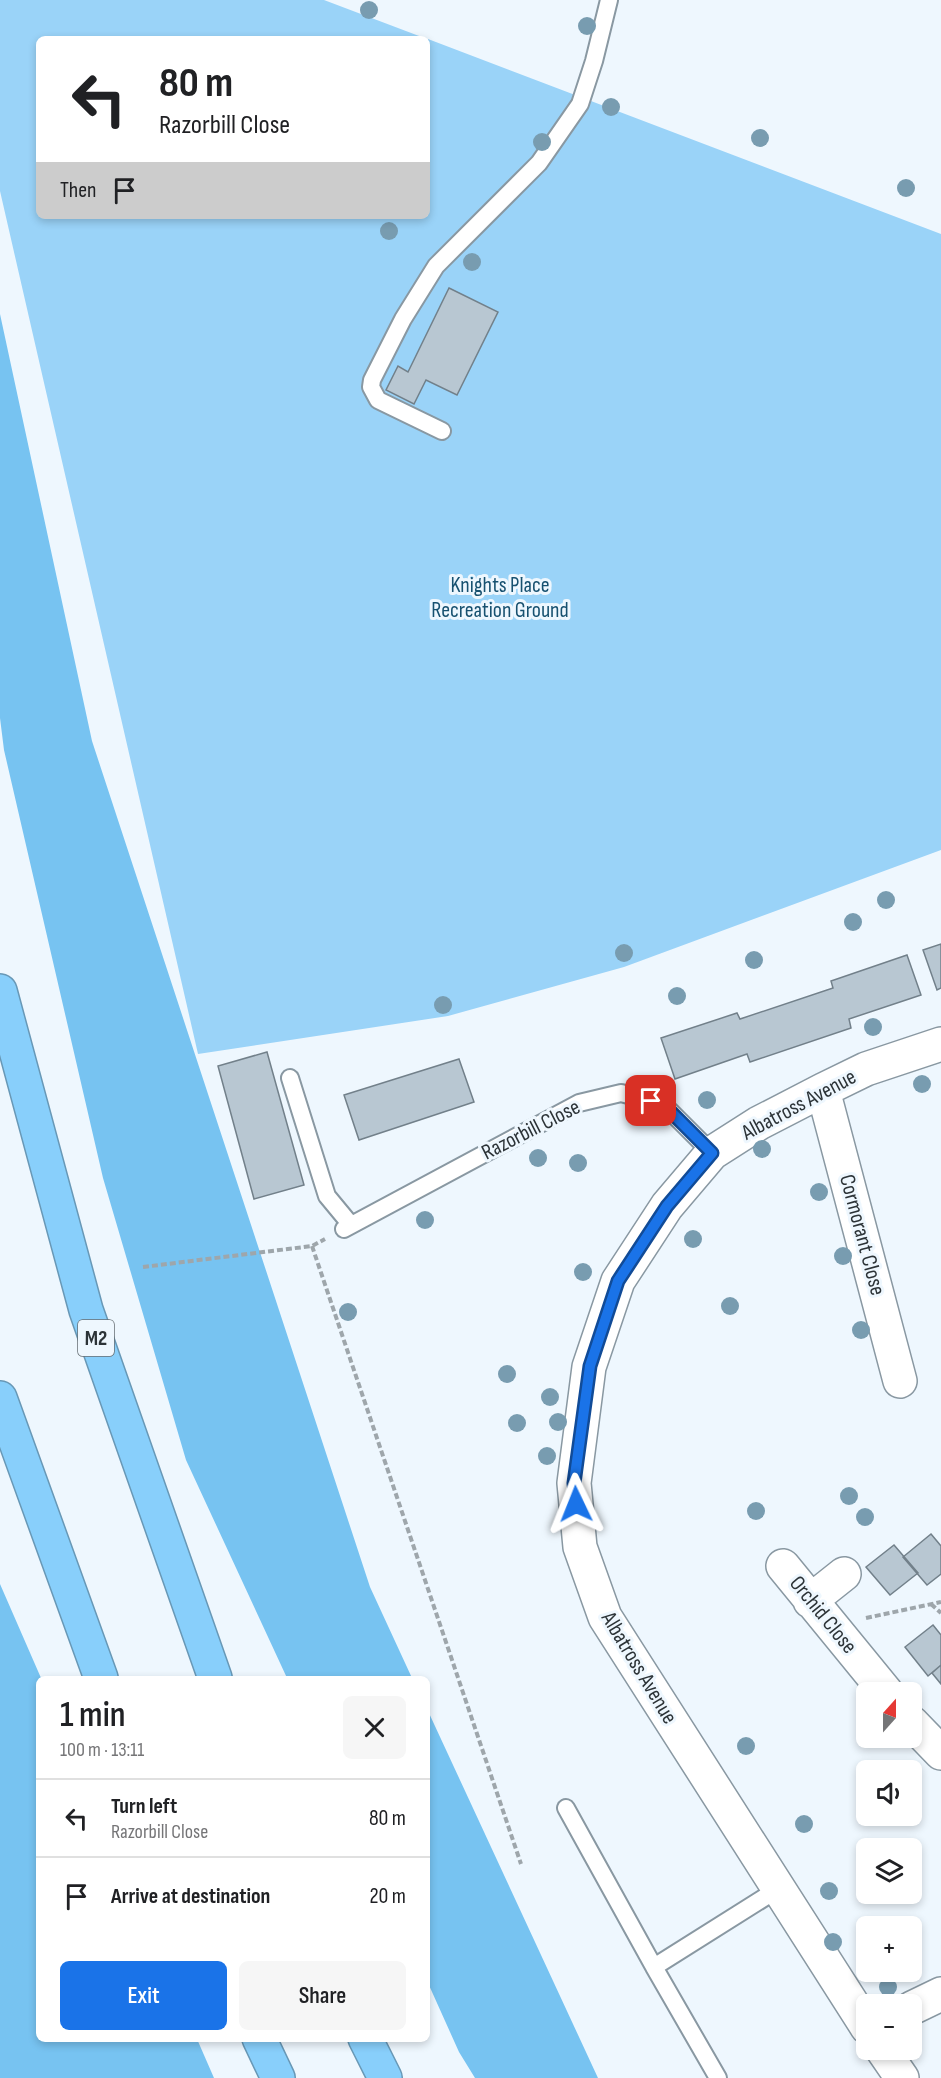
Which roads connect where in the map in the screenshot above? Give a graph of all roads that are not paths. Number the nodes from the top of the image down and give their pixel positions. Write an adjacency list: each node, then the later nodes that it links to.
1 (609, 0): 2 (lane)
2 (442, 431)
3 (0, 991): 14 (highway, M2)
4 (941, 1044): 6 (street, Albatross Avenue)
5 (290, 1078): 7 (lane, Razorbill Close)
6 (823, 1090): 7 (street, Albatross Avenue); 8 (street, Cormorant Close)
7 (712, 1153): 19 (street, Albatross Avenue)
8 (900, 1381)
9 (0, 1398): 13 (highway)
10 (783, 1566): 12 (street, Orchid Close)
11 (844, 1574): 12 (street)
12 (820, 1613): 15 (street, Orchid Close)
13 (100, 1676)
14 (214, 1676)
15 (878, 1682)
16 (922, 1733): 17 (street)
17 (941, 1753)
18 (566, 1808): 20 (lane)
19 (778, 1889): 20 (lane); 23 (street, Albatross Avenue)
20 (654, 1966): 29 (lane)
21 (941, 1994): 22 (street)
22 (922, 2003)
23 (856, 2011)
24 (261, 2042): 27 (highway)
25 (367, 2042): 28 (highway)
26 (890, 2060): 30 (street)
27 (278, 2078)
28 (385, 2078)
29 (718, 2078)
30 (902, 2078)

